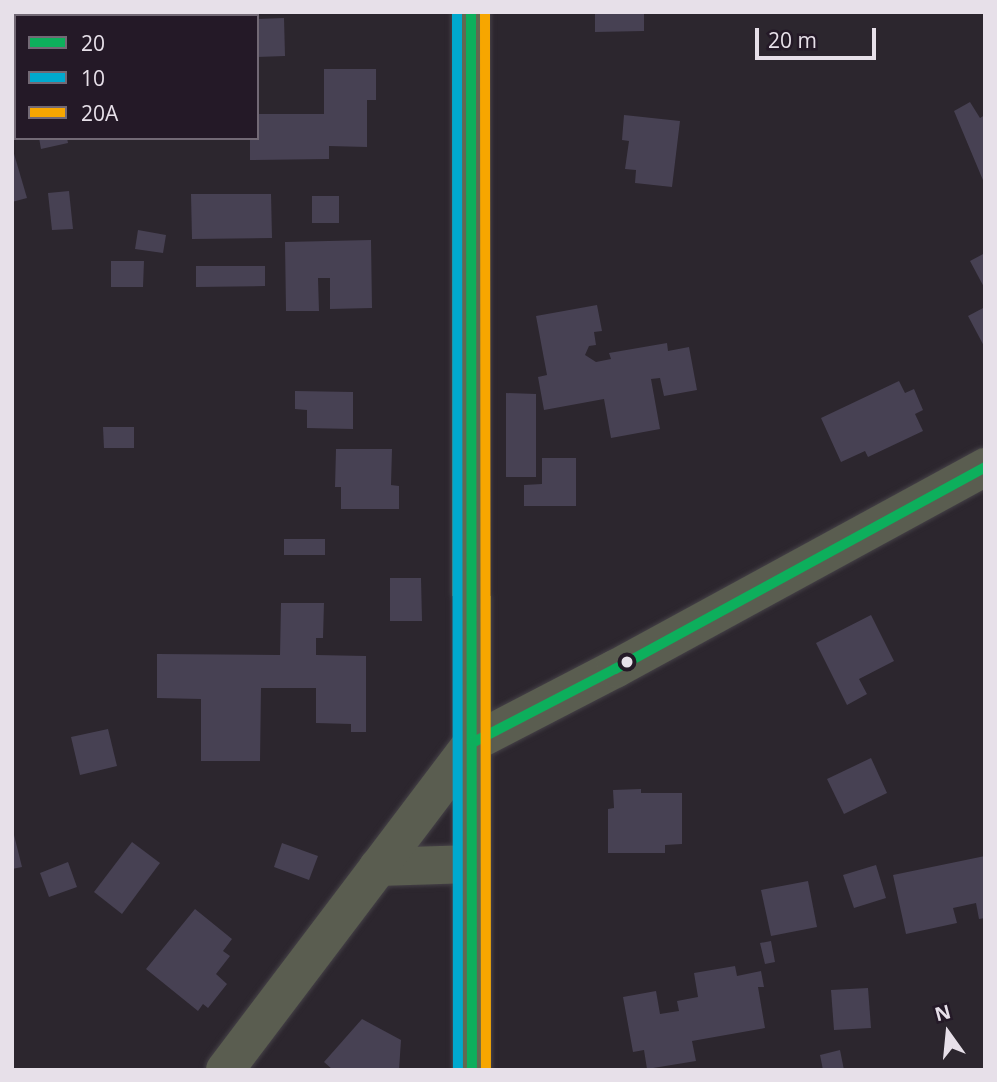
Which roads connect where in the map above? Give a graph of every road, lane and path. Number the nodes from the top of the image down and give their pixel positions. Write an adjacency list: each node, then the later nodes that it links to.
1 (471, 12): 3 (main road)
2 (985, 467): 3 (street)
3 (472, 743): 4 (main road); 5 (street)
4 (472, 864): 5 (street); 7 (main road)
5 (378, 867): 6 (street)
6 (225, 1070)
7 (472, 1070)

